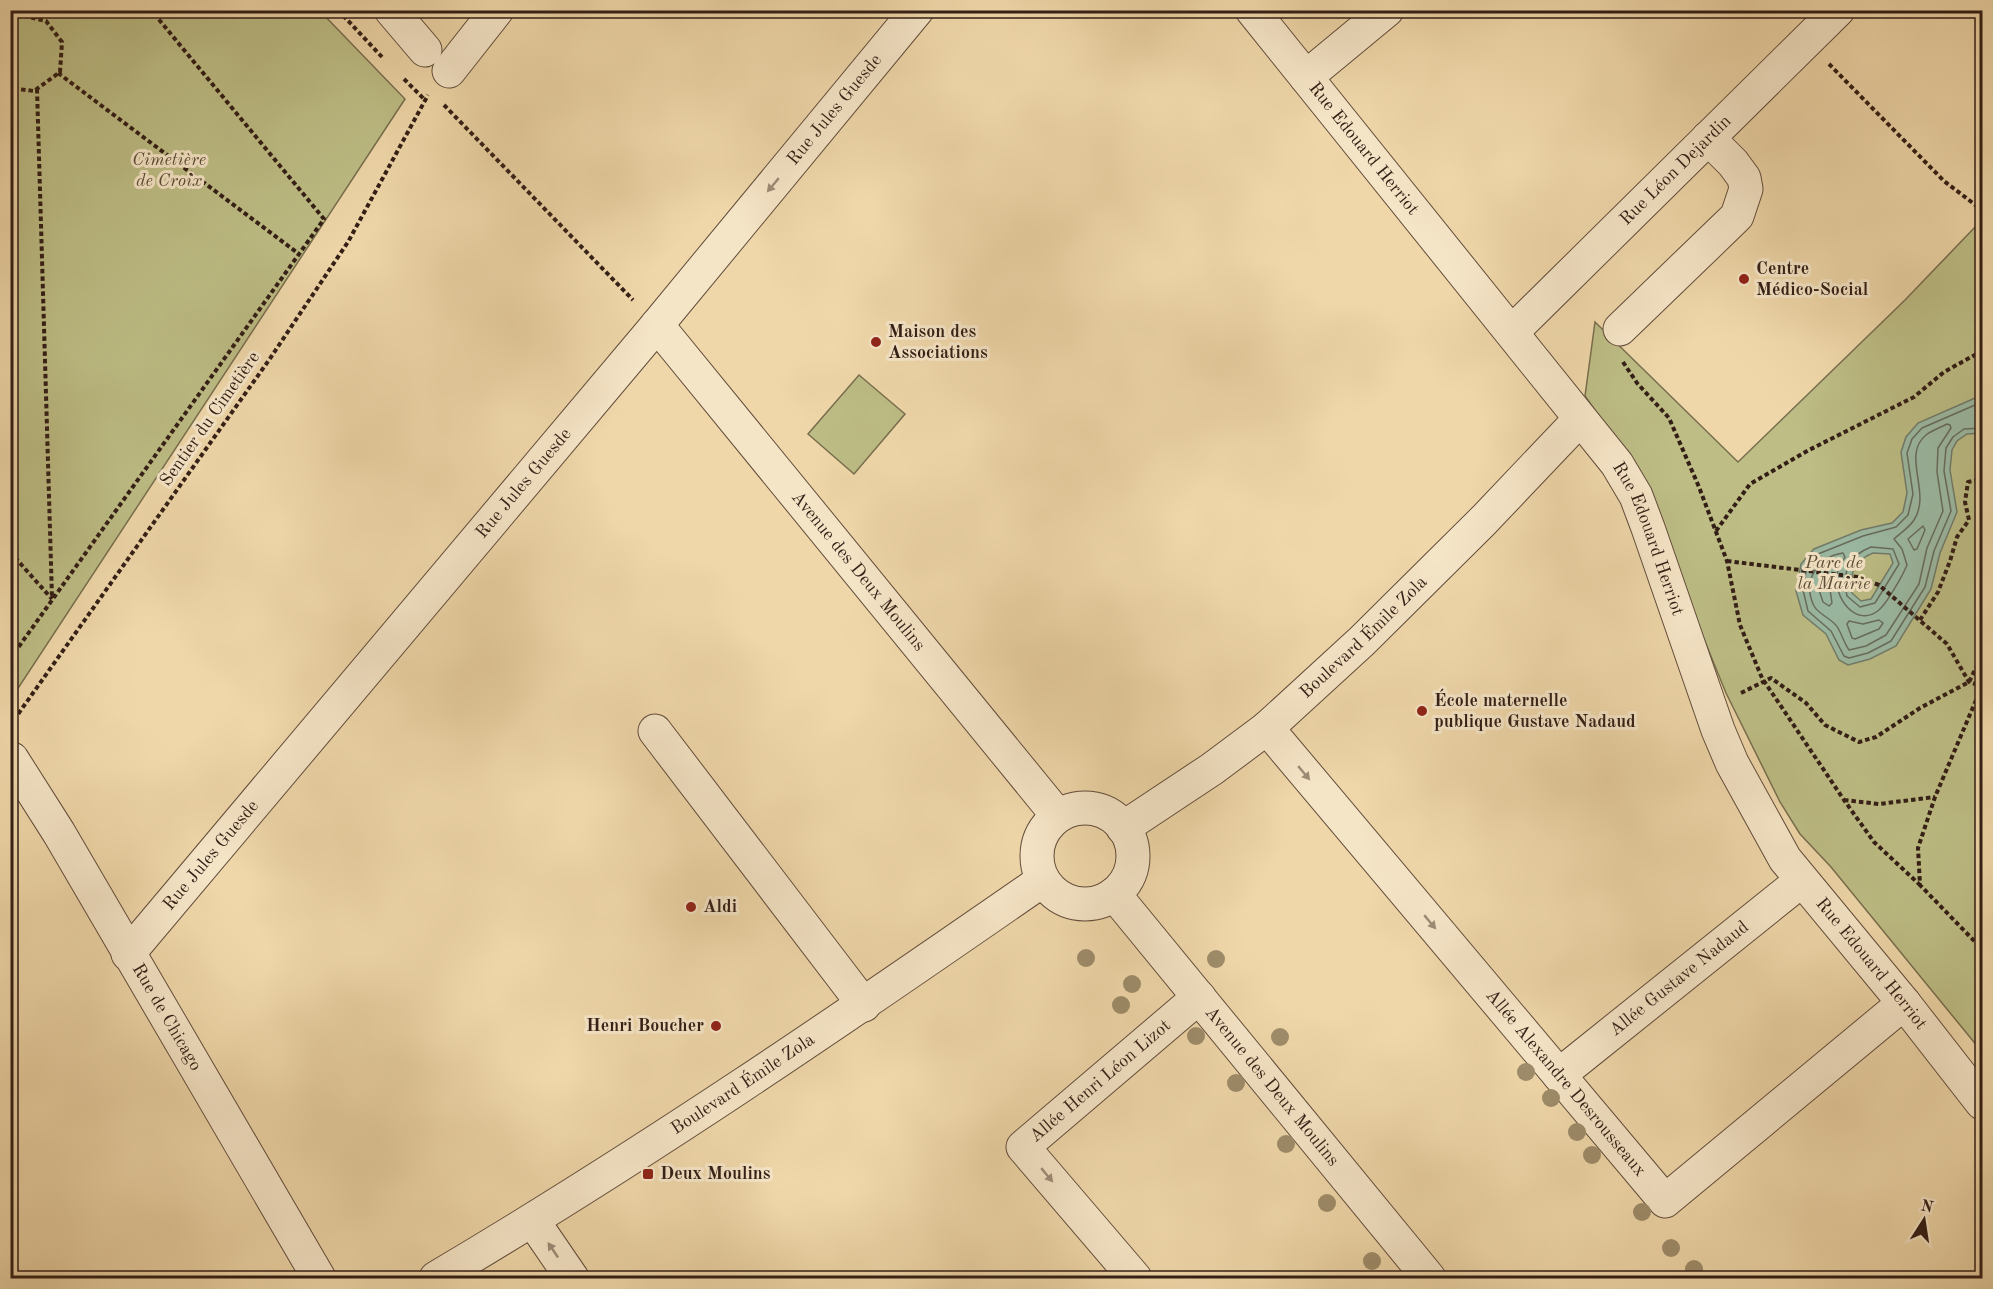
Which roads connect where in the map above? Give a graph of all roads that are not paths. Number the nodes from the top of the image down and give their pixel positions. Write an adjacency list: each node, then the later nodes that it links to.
1 (391, 10): 7 (street)
2 (497, 10): 9 (street)
3 (917, 10): 11 (street, Rue Jules Guesde, one-way to 11)
4 (1252, 10): 8 (street, Rue Edouard Herriot)
5 (1387, 10): 8 (street)
6 (1838, 10): 10 (street, Rue Léon Dejardin)
7 (425, 50)
8 (1306, 77): 13 (street, Rue Edouard Herriot)
9 (439, 87)
10 (1708, 138): 12 (street); 13 (street, Rue Léon Dejardin)
11 (657, 325): 18 (street, Avenue des Deux Moulins); 23 (street, Rue Jules Guesde)
12 (1620, 329)
13 (1512, 332): 14 (street, Rue Edouard Herriot)
14 (1580, 419): 15 (street, Boulevard Émile Zola); 21 (street, Rue Edouard Herriot)
15 (1267, 728): 19 (street, Boulevard Émile Zola); 27 (street, Allée Alexandre Desrousseaux, one-way to 27)
16 (655, 731): 26 (street)
17 (11, 760): 23 (street, Rue de Chicago)
18 (1058, 816): 19 (street); 20 (street)
19 (1124, 828): 22 (street)
20 (1043, 880): 22 (street); 26 (street, Boulevard Émile Zola)
21 (1801, 881): 25 (street, Rue Edouard Herriot); 27 (street, Allée Gustave Nadaud)
22 (1114, 894): 24 (street, Avenue des Deux Moulins)
23 (128, 954): 30 (street, Rue de Chicago)
24 (1199, 997): 33 (street, Allée Henri Léon Lizot, one-way to 33); 34 (street, Avenue des Deux Moulins)
25 (1904, 1003): 27 (street, Allée Alexandre Desrousseaux); 28 (street, Rue Edouard Herriot)
26 (864, 1005): 29 (street, Boulevard Émile Zola)
27 (1559, 1075)
28 (1983, 1103)
29 (533, 1221): 31 (street, Boulevard Émile Zola); 32 (street, one-way to 29)
30 (319, 1278)
31 (436, 1278)
32 (572, 1278)
33 (1135, 1278)
34 (1429, 1278)

